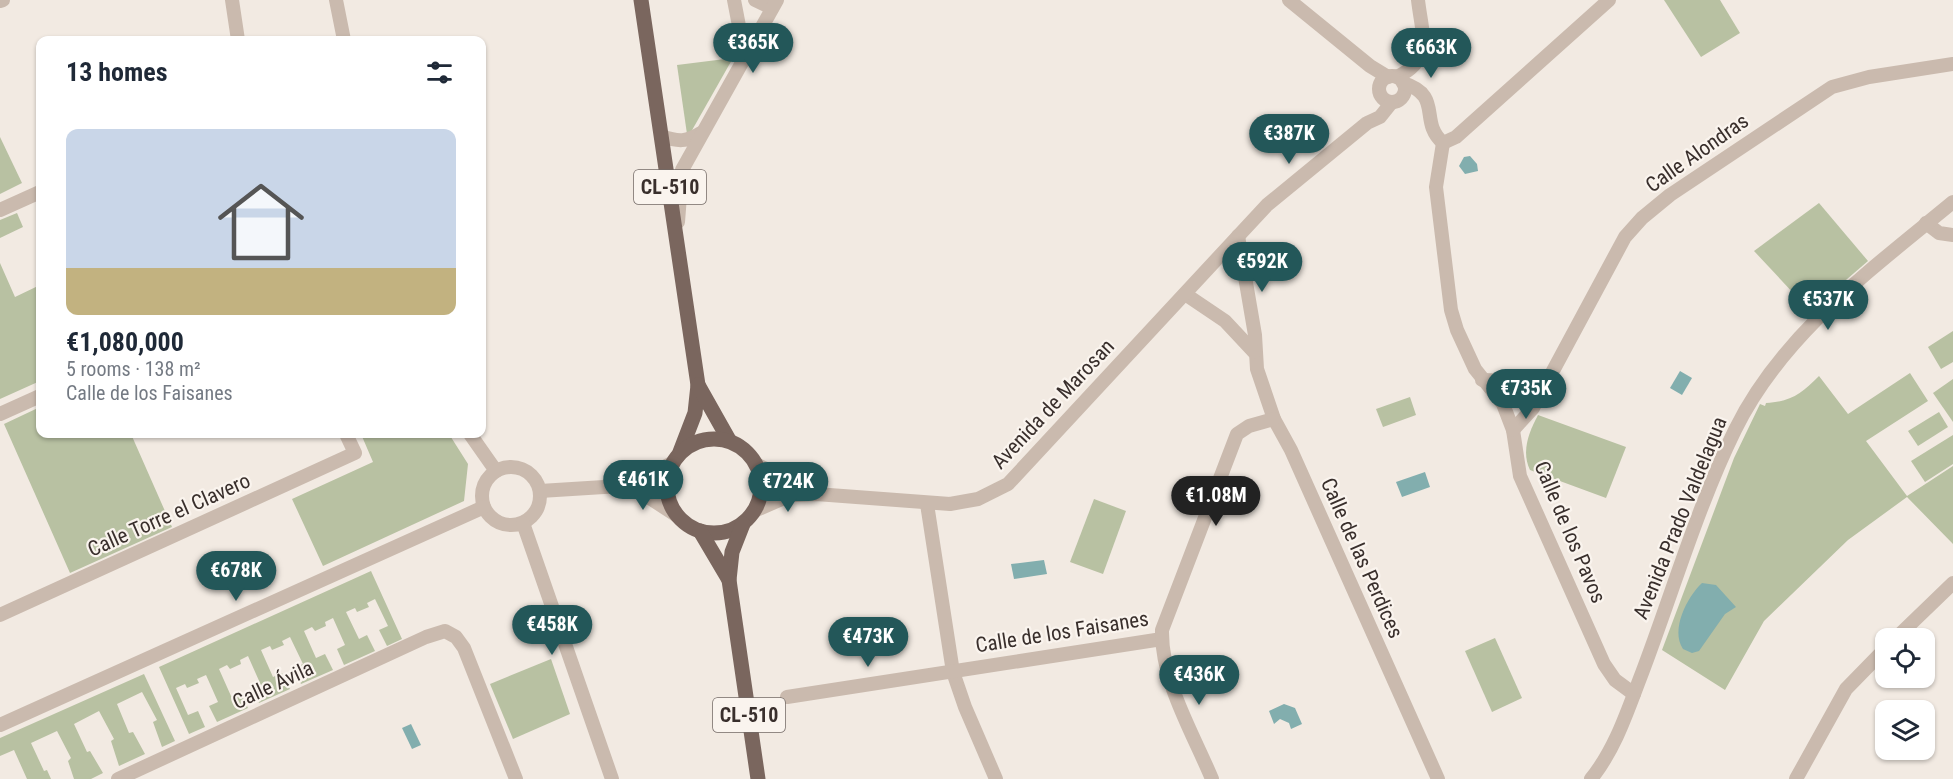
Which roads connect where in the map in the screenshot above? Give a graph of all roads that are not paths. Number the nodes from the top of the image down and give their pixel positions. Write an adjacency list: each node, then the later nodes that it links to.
1 (232, 0): 10 (street)
2 (336, 0): 11 (street)
3 (641, 0): 16 (main road, CL-510)
4 (734, 0): 12 (street)
5 (755, 0): 9 (street)
6 (1289, 0): 14 (street)
7 (1418, 0): 14 (street, Avenida de Marosan)
8 (1610, 0): 17 (street)
9 (775, 4): 12 (street)
10 (237, 36)
11 (343, 36)
12 (745, 57): 15 (street)
13 (1953, 64): 32 (street, Calle Alondras)
14 (1391, 88): 17 (street); 25 (street, Avenida de Marosan)
15 (702, 133): 16 (street); 26 (street)
16 (662, 136): 26 (main road, CL-510)
17 (1443, 143): 31 (street, Calle de los Pavos)
18 (36, 194): 20 (street)
19 (1953, 202): 21 (street, Avenida Prado Valdelagua)
20 (0, 210)
21 (1942, 211): 22 (street, Avenida Prado Valdelagua); 23 (street)
22 (1926, 223): 24 (street); 61 (street, Avenida Prado Valdelagua)
23 (1953, 226)
24 (1953, 235)
25 (1238, 236): 27 (street, Avenida de Marosan); 28 (street, Calle de las Perdices)
26 (677, 237): 33 (main road, CL-510)
27 (1185, 294): 29 (street, Calle de las Perdices); 47 (street, Avenida de Marosan)
28 (1250, 315): 29 (street); 30 (street, Calle de las Perdices)
29 (1229, 325): 30 (street, Calle de las Perdices)
30 (1254, 352): 36 (street, Calle de las Perdices)
31 (1482, 380): 32 (street); 37 (street, Calle de los Pavos)
32 (1546, 382): 37 (street, Calle Alondras)
33 (698, 385): 40 (main road, CL-510); 41 (main road, CL-510)
34 (36, 398): 35 (street)
35 (0, 414)
36 (1274, 419): 58 (street, Calle de los Faisanes); 70 (street, Calle de las Perdices)
37 (1514, 430): 61 (street, Calle de los Pavos)
38 (348, 438): 56 (street, Calle Torre el Clavero)
39 (473, 438): 43 (street)
40 (729, 440): 41 (main road); 42 (main road, CL-510)
41 (676, 458): 44 (street); 50 (main road, CL-510)
42 (756, 464): 46 (street, Avenida de Marosan); 49 (main road, CL-510)
43 (496, 471): 45 (street); 48 (street)
44 (620, 486): 45 (street); 50 (street)
45 (540, 491): 51 (street)
46 (816, 494): 47 (street, Avenida de Marosan); 49 (street, Avenida de Marosan)
47 (927, 504): 60 (street)
48 (484, 507): 51 (street); 63 (street)
49 (754, 511): 52 (main road, CL-510)
50 (676, 515): 53 (main road, CL-510)
51 (523, 523): 64 (street)
52 (743, 524): 53 (main road); 54 (main road, CL-510)
53 (700, 531): 54 (main road, CL-510)
54 (729, 580): 67 (main road, CL-510)
55 (1953, 583): 57 (street)
56 (0, 615)
57 (1906, 628)
58 (1162, 639): 60 (street, Calle de los Faisanes); 69 (street)
59 (1875, 659): 72 (street)
60 (953, 672): 62 (street, Calle de los Faisanes); 68 (street)
61 (1634, 694): 71 (street, Avenida Prado Valdelagua)
62 (787, 697)
63 (0, 725)
64 (609, 778)
65 (118, 779): 66 (street, Calle Ávila)
66 (516, 779)
67 (758, 779)
68 (996, 779)
69 (1212, 779)
70 (1438, 779)
71 (1591, 779)
72 (1796, 779)

